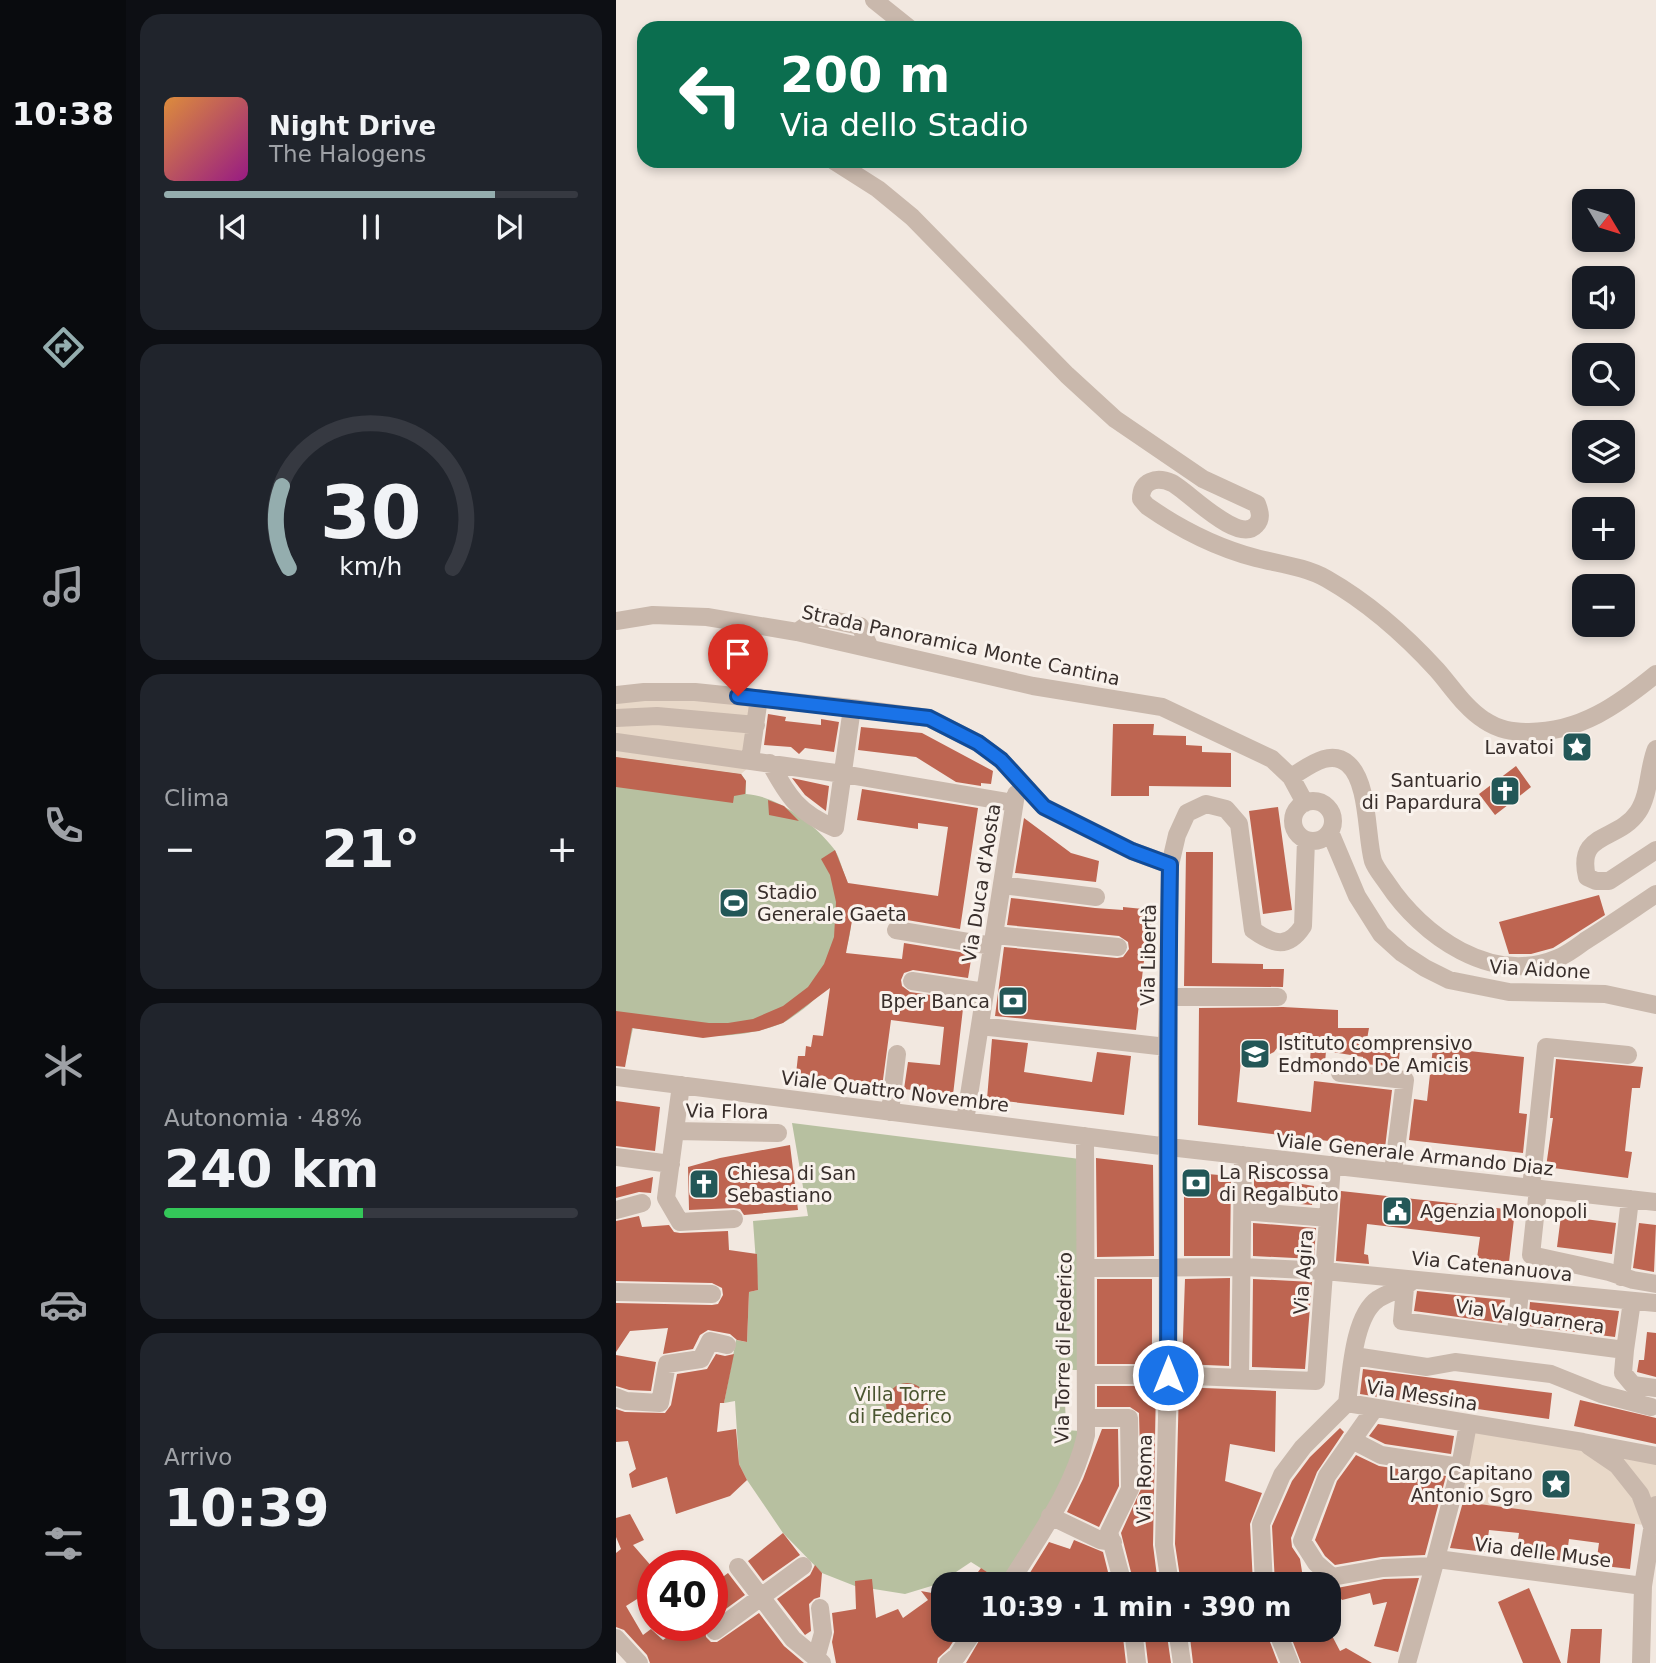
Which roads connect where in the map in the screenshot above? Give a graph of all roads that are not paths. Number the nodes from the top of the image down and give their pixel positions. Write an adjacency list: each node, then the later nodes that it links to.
1 (874, 0): 2 (street)
2 (900, 21)
3 (845, 168): 5 (street)
4 (616, 621): 16 (street, Strada Panoramica Monte Cantina)
5 (1656, 674)
6 (616, 695): 7 (street)
7 (760, 698): 8 (street); 10 (street)
8 (852, 708): 15 (street); 17 (street)
9 (616, 718): 10 (street)
10 (755, 725): 13 (street)
11 (616, 742): 13 (street)
12 (1656, 749): 22 (street)
13 (750, 760): 14 (street)
14 (770, 763): 15 (street); 15 (street)
15 (844, 774): 18 (street)
16 (1292, 777): 19 (street, Strada Panoramica Monte Cantina); 25 (street)
17 (1018, 780): 18 (street, Via Duca d'Aosta); 23 (street)
18 (1014, 803): 24 (street, Via Duca d'Aosta)
19 (1306, 803): 20 (street); 21 (street)
20 (1330, 832): 21 (street); 34 (street, Via Aidone)
21 (1306, 840): 23 (street, Via Libertà)
22 (1656, 850)
23 (1170, 865): 33 (street, Via Libertà)
24 (1002, 885): 26 (street); 28 (street, Via Duca d'Aosta)
25 (1656, 894)
26 (1096, 897)
27 (896, 930): 28 (street)
28 (993, 940): 29 (street); 31 (street, Via Duca d'Aosta)
29 (1118, 947)
30 (912, 981): 31 (street, Via Duca d'Aosta)
31 (985, 992): 35 (street, Via Duca d'Aosta)
32 (1279, 996): 33 (street)
33 (1168, 997): 36 (street, Via Libertà)
34 (1656, 1005)
35 (980, 1026): 36 (street); 43 (street, Via Duca d'Aosta)
36 (1167, 1047): 47 (street, Via Libertà)
37 (897, 1054): 42 (street)
38 (1628, 1055): 53 (street)
39 (1340, 1073): 52 (street)
40 (616, 1077): 41 (street, Viale Quattro Novembre)
41 (681, 1085): 42 (street, Viale Quattro Novembre); 44 (street, Via Flora)
42 (890, 1112): 43 (street, Viale Quattro Novembre)
43 (965, 1121): 46 (street, Viale Quattro Novembre)
44 (675, 1131): 45 (street, Via Flora); 50 (street, Via Flora)
45 (778, 1133)
46 (1085, 1136): 47 (street, Viale Quattro Novembre); 62 (street, Via Torre di Federico)
47 (1169, 1147): 48 (street, Viale Generale Armando Diaz); 63 (street, Via Libertà)
48 (1243, 1155): 51 (street, Viale Generale Armando Diaz); 58 (street)
49 (616, 1157): 50 (street)
50 (671, 1164): 60 (street, Via Flora)
51 (1332, 1166): 52 (street, Viale Generale Armando Diaz); 59 (street, Via Agira)
52 (1392, 1172): 53 (street, Viale Generale Armando Diaz)
53 (1535, 1188): 54 (street, Viale Generale Armando Diaz); 65 (street)
54 (1630, 1199): 55 (street, Viale Generale Armando Diaz); 65 (street)
55 (1656, 1202)
56 (642, 1203): 57 (street)
57 (616, 1210)
58 (1243, 1211): 59 (street); 61 (street)
59 (1328, 1218): 64 (street, Via Agira)
60 (734, 1219)
61 (1242, 1267): 63 (street, Via Catenanuova); 64 (street, Via Catenanuova); 79 (street)
62 (1086, 1268): 63 (street, Via Catenanuova); 77 (street, Via Torre di Federico)
63 (1168, 1268): 78 (street, Via Libertà)
64 (1325, 1271): 66 (street, Via Catenanuova); 79 (street, Via Agira)
65 (1621, 1278): 67 (street)
66 (1410, 1284): 68 (street, Via Catenanuova); 73 (street, Via Valguarnera); 76 (street)
67 (1656, 1284)
68 (1520, 1290): 71 (street, Via Catenanuova); 73 (street)
69 (616, 1292): 70 (street)
70 (712, 1294)
71 (1632, 1300): 72 (street, Via Catenanuova); 75 (street)
72 (1656, 1303)
73 (1516, 1334): 75 (street, Via Valguarnera)
74 (727, 1345): 81 (street)
75 (1625, 1350): 80 (street, Via Valguarnera)
76 (1354, 1356): 82 (street); 83 (street)
77 (1087, 1375): 78 (street); 85 (street, Via Torre di Federico)
78 (1168, 1375): 79 (street); 100 (street, Via Roma)
79 (1240, 1377)
80 (1656, 1388)
81 (616, 1398)
82 (1347, 1404): 84 (street, Via Messina); 101 (street, Via Messina)
83 (1651, 1407)
84 (1375, 1408): 86 (street, Via Messina); 87 (street, Via delle Muse)
85 (1086, 1418): 92 (street, Via Torre di Federico); 94 (street)
86 (1468, 1424): 88 (street, Via Messina); 90 (street)
87 (1352, 1440): 90 (street); 95 (street, Via delle Muse)
88 (1583, 1442): 89 (street, Via Messina); 93 (street)
89 (1656, 1456)
90 (1460, 1467): 95 (street)
91 (1656, 1505): 93 (street)
92 (1050, 1516): 94 (street); 98 (street, Via Torre di Federico)
93 (1652, 1526): 102 (street)
94 (1113, 1542): 99 (street)
95 (1436, 1563): 102 (street, Via delle Muse); 117 (street)
96 (803, 1566): 103 (street)
97 (738, 1567): 103 (street)
98 (1016, 1572)
99 (1120, 1572)
100 (1168, 1572)
101 (1263, 1572)
102 (1643, 1586): 118 (street)
103 (762, 1597): 105 (street); 111 (street)
104 (820, 1608): 111 (street)
105 (728, 1622)
106 (616, 1638): 112 (street)
107 (966, 1642): 113 (street)
108 (1135, 1642): 114 (street)
109 (1179, 1642): 115 (street)
110 (1281, 1642): 116 (street)
111 (819, 1660)
112 (639, 1663)
113 (948, 1663)
114 (1137, 1663)
115 (1182, 1663)
116 (1290, 1663)
117 (1407, 1663)
118 (1641, 1663)

